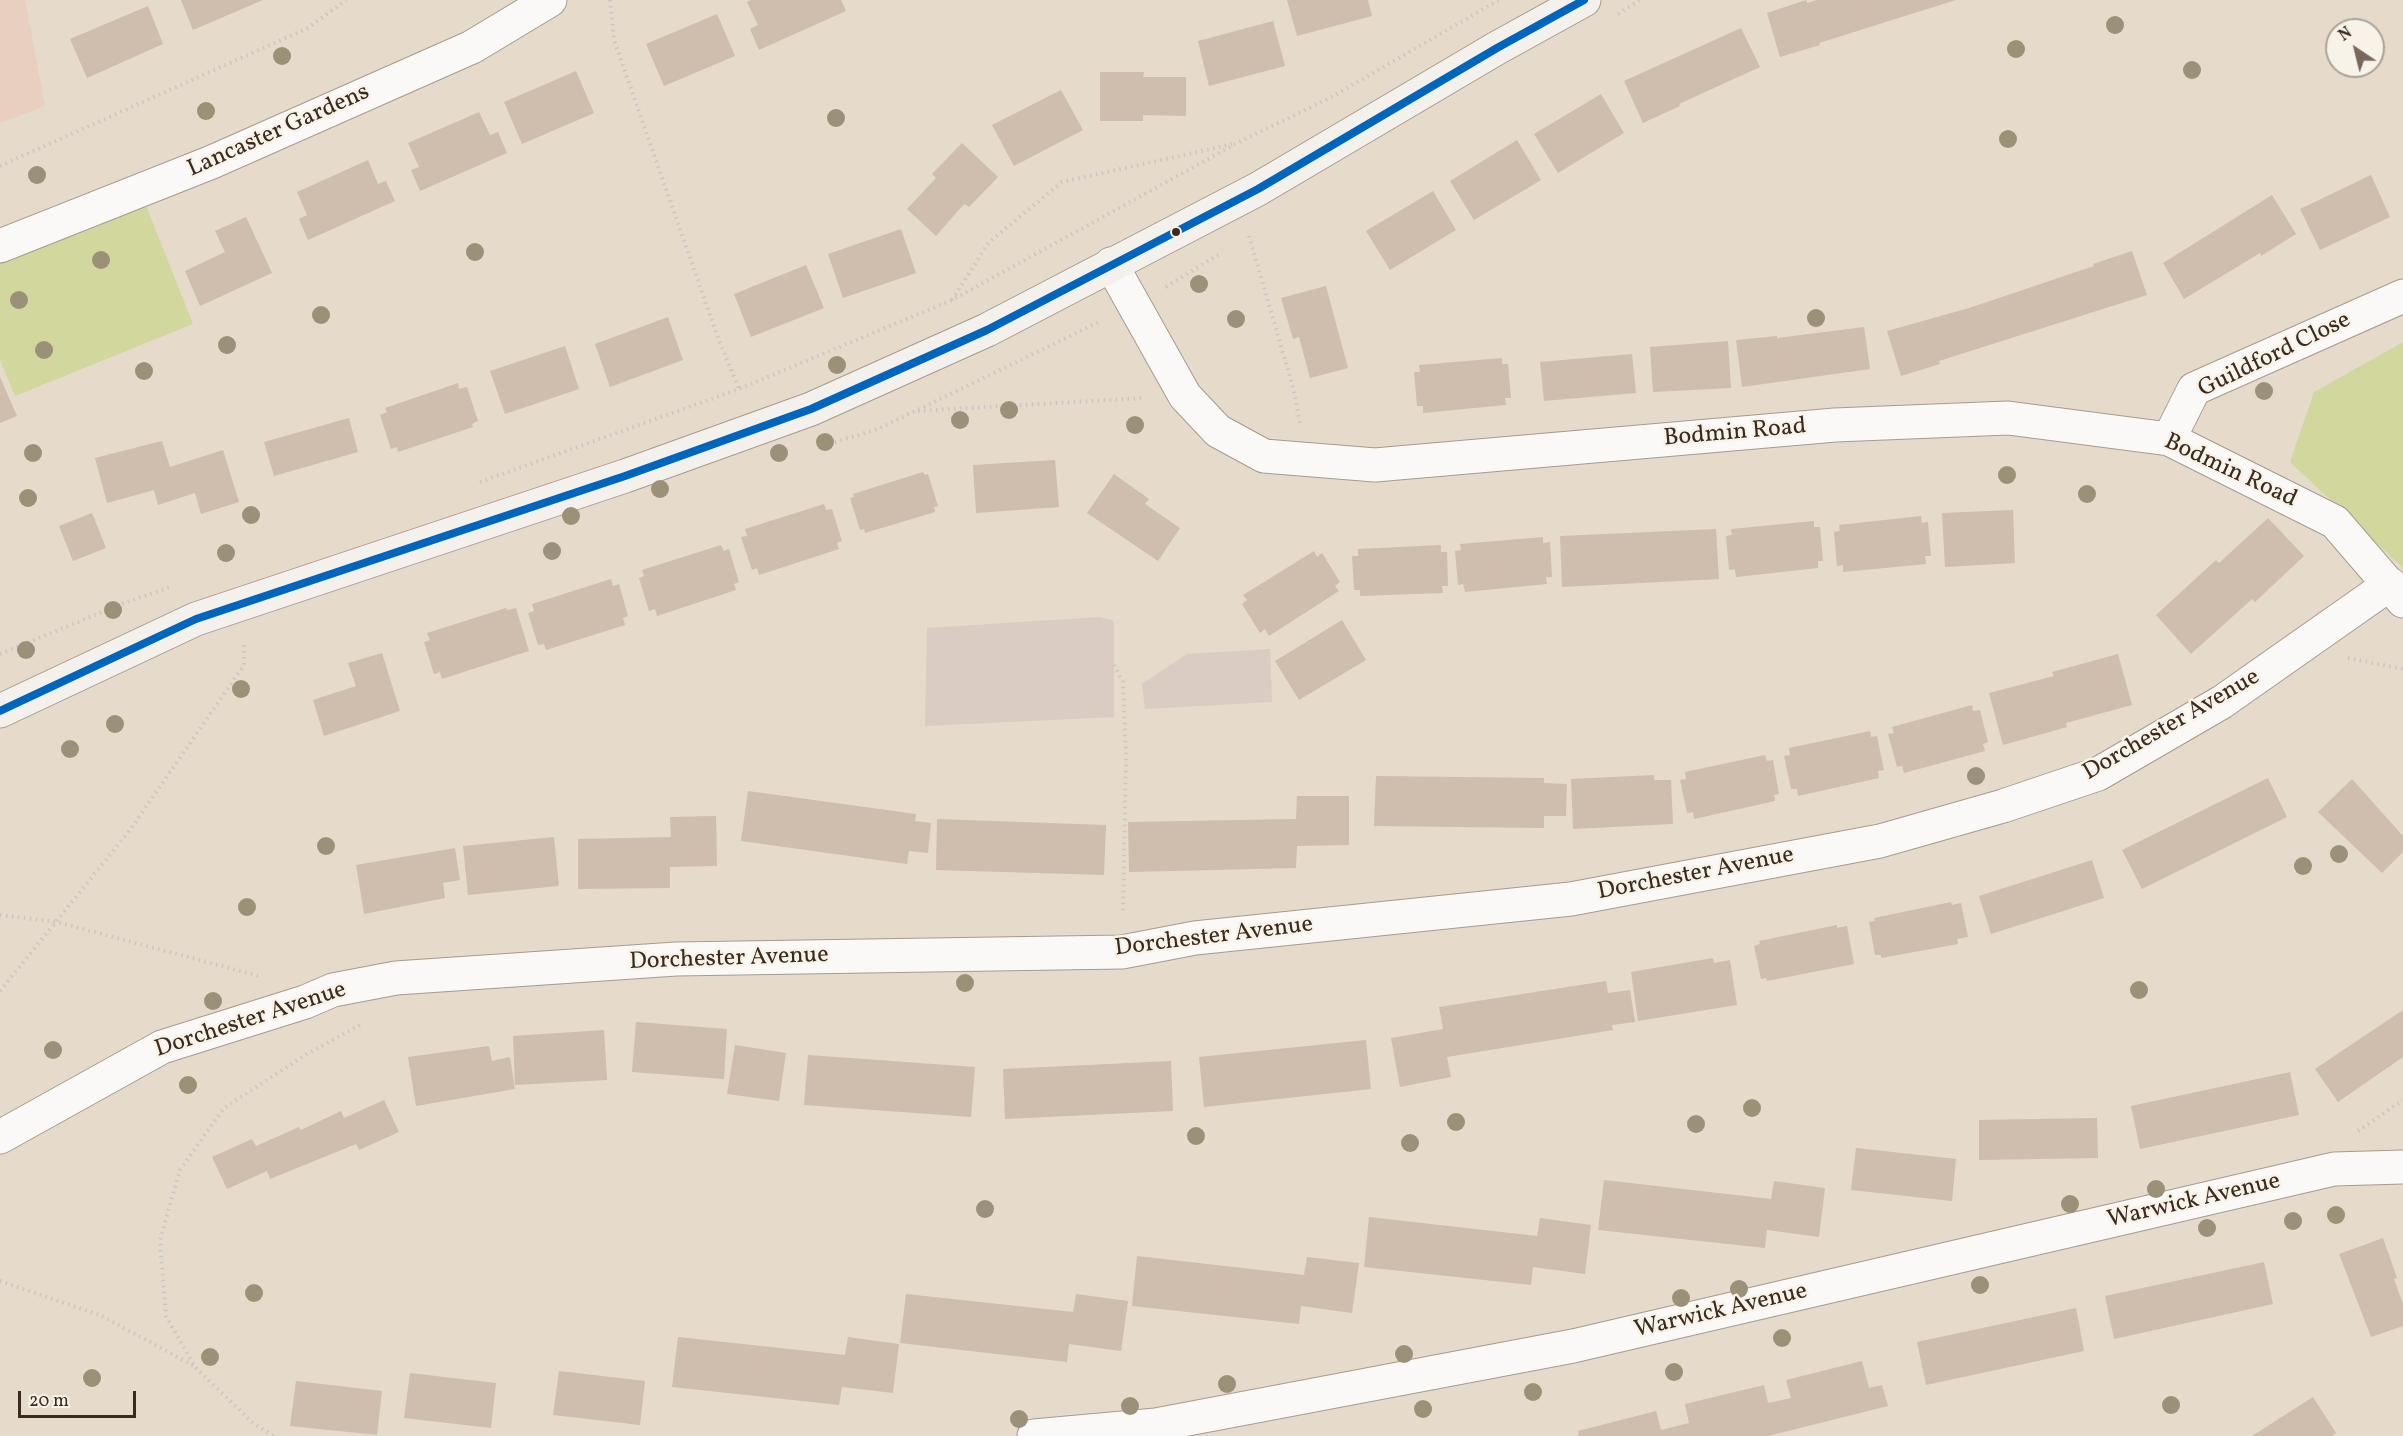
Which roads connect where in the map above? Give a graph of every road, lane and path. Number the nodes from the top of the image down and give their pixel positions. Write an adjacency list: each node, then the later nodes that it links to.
1 (346, 0): 7 (path)
2 (550, 0): 9 (street, Lancaster Gardens)
3 (610, 0): 12 (path)
4 (1499, 0): 6 (path)
5 (1584, 0): 10 (street)
6 (1239, 142): 12 (path); 12 (path)
7 (0, 166)
8 (1250, 236): 18 (path)
9 (0, 246)
10 (1111, 264): 13 (street, Bodmin Road); 20 (street)
11 (2403, 296): 16 (street, Guildford Close)
12 (952, 300)
13 (1135, 305): 14 (street, Bodmin Road); 15 (path)
14 (1185, 396): 15 (path); 18 (street, Bodmin Road)
15 (914, 411): 17 (path)
16 (2169, 439): 18 (street, Bodmin Road); 19 (street, Bodmin Road)
17 (823, 447)
18 (1307, 459)
19 (2396, 592): 26 (street, Dorchester Avenue)
20 (245, 602): 22 (street); 25 (path)
21 (1114, 665): 23 (path)
22 (0, 711)
23 (1124, 882)
24 (0, 915): 25 (path)
25 (57, 922): 27 (path); 28 (path)
26 (396, 978): 28 (street, Dorchester Avenue); 32 (path)
27 (0, 991)
28 (306, 1002): 29 (street, Dorchester Avenue)
29 (0, 1137)
30 (2403, 1167): 34 (street, Warwick Avenue)
31 (0, 1281): 32 (path)
32 (195, 1367): 33 (path)
33 (273, 1436)
34 (1034, 1436)

